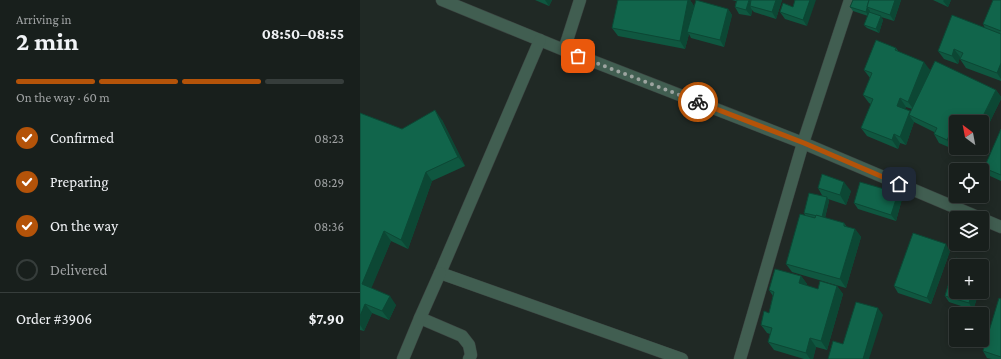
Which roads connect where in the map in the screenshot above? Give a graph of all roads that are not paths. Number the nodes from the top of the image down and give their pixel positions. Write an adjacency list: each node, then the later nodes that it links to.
1 (442, 0): 4 (street)
2 (580, 0): 5 (street)
3 (850, 0): 6 (street)
4 (540, 40): 5 (street); 10 (street)
5 (564, 50): 6 (street)
6 (804, 143): 7 (street); 15 (street)
7 (964, 211)
8 (989, 222): 9 (street)
9 (1001, 227)
10 (440, 273): 11 (street); 14 (street)
11 (420, 318): 12 (street); 13 (street)
12 (403, 359)
13 (469, 359)
14 (682, 359)
15 (740, 359)

